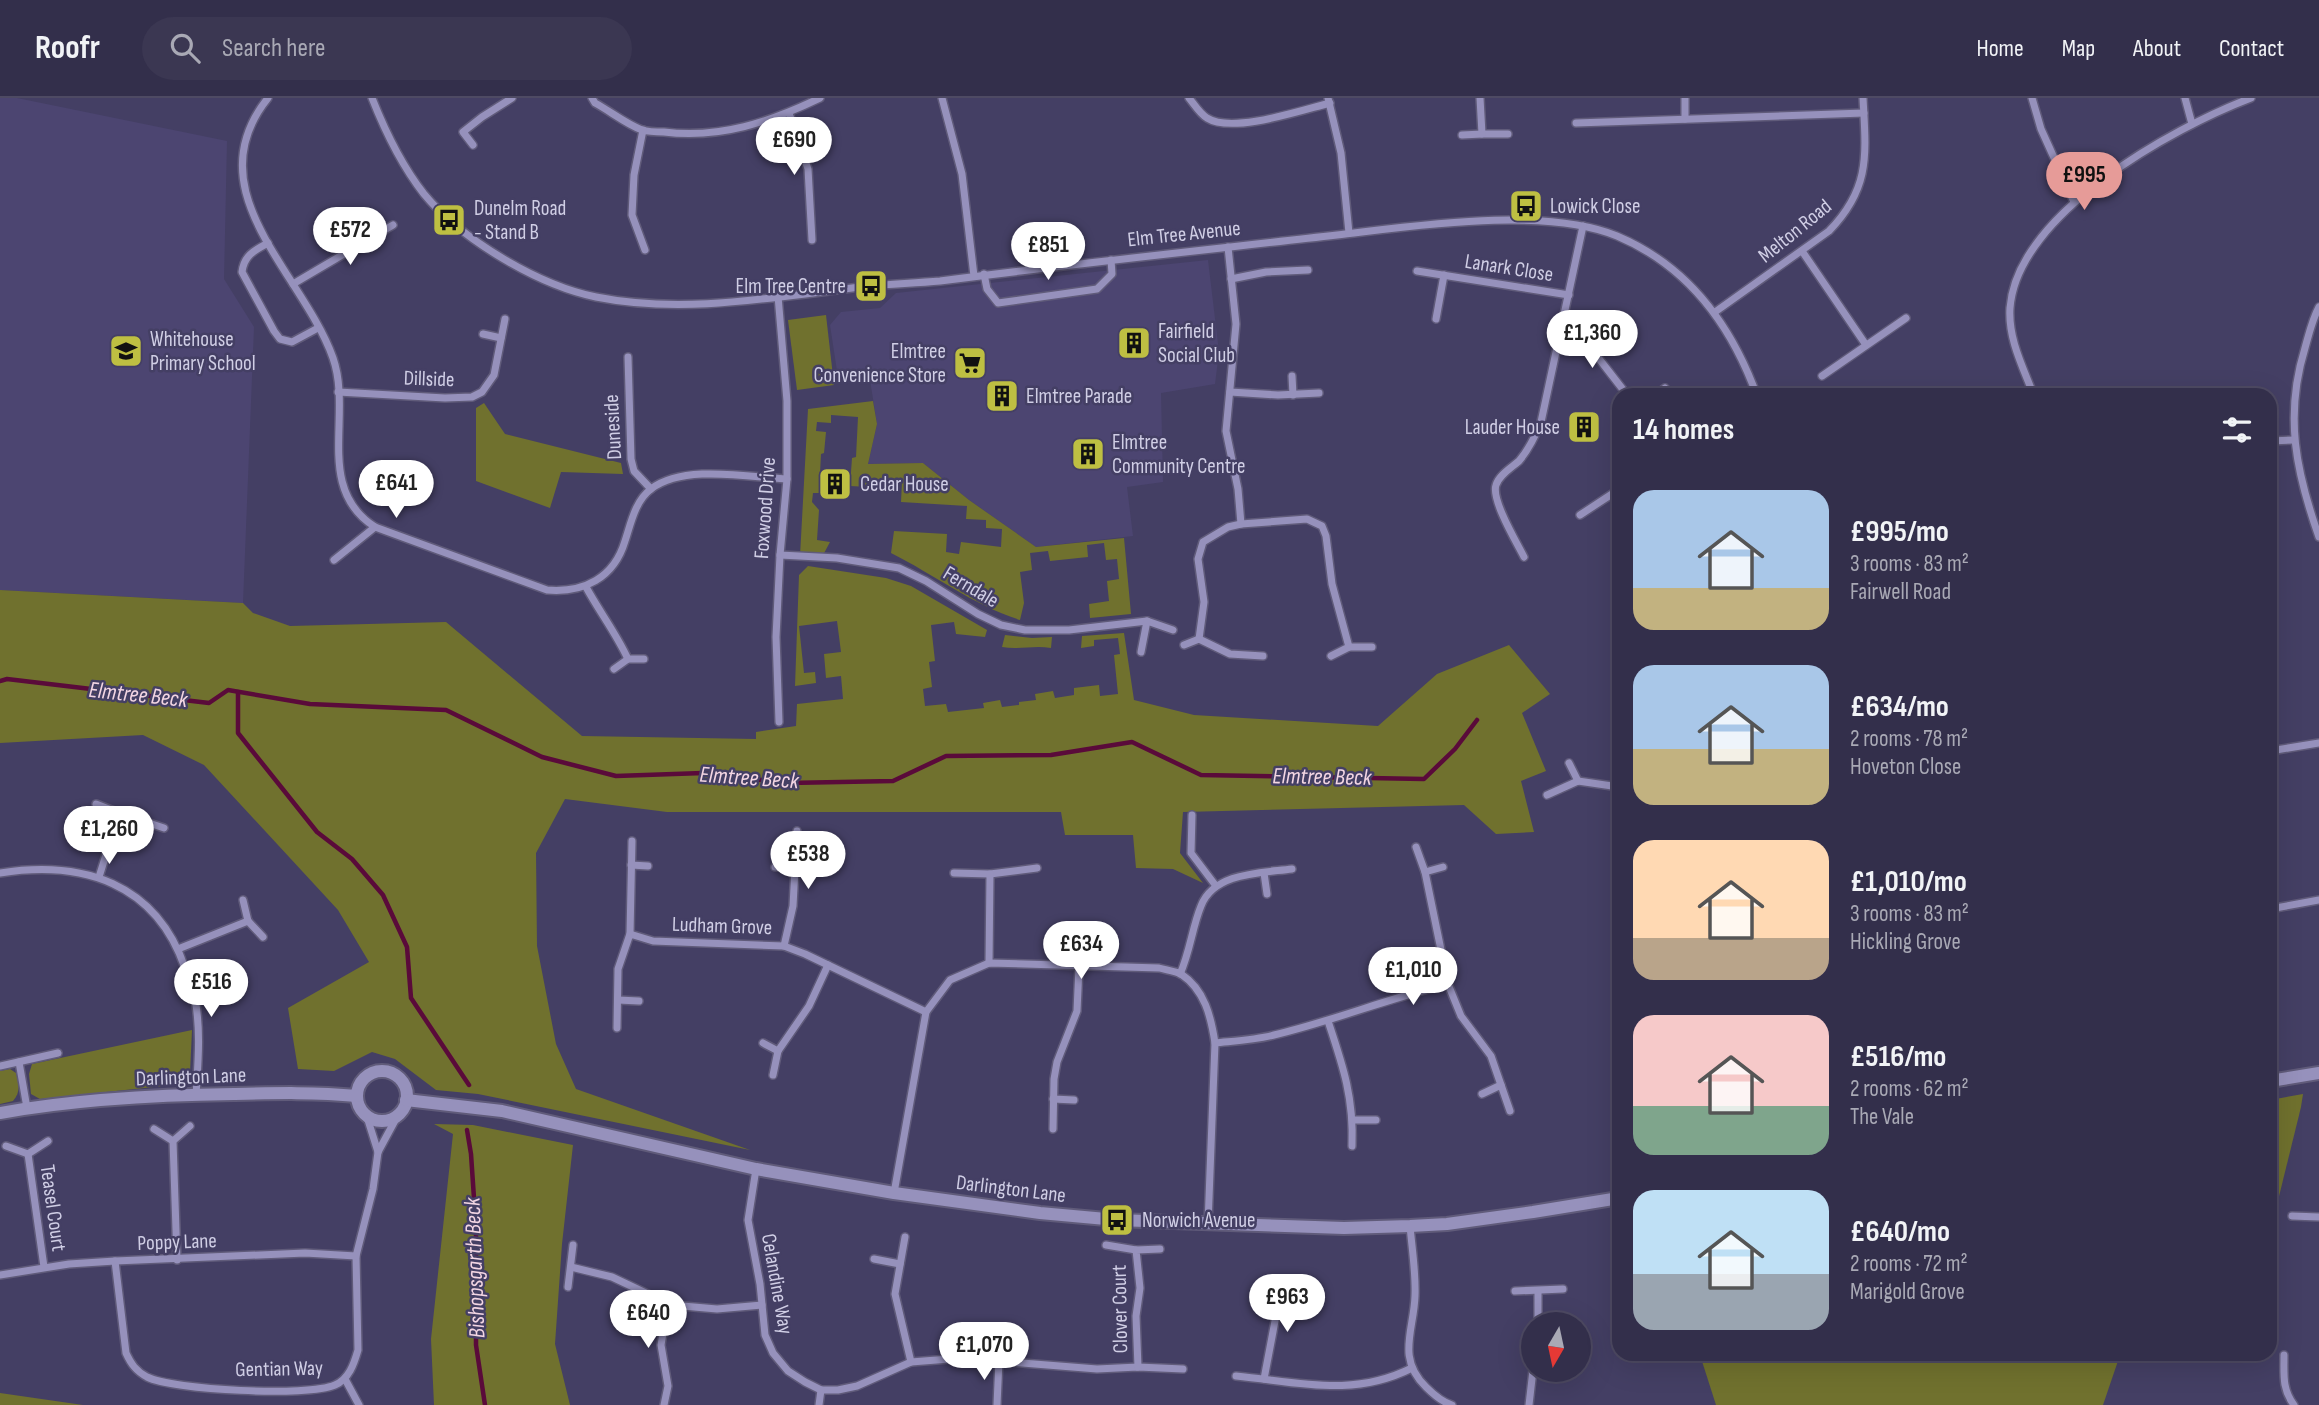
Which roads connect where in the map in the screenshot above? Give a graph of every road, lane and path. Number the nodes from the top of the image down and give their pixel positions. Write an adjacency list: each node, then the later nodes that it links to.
1 (268, 98): 32 (street)
2 (372, 98): 45 (street, Elm Tree Avenue)
3 (512, 98): 24 (street)
4 (592, 98): 20 (street)
5 (820, 98): 15 (street)
6 (942, 98): 40 (street)
7 (1189, 98): 14 (street)
8 (1480, 98): 21 (street)
9 (1685, 98): 17 (street)
10 (1863, 98): 16 (street, Melton Road)
11 (2032, 98): 25 (street)
12 (2185, 98): 19 (street)
13 (2252, 98): 19 (street)
14 (1329, 101): 29 (street)
15 (789, 113): 20 (street); 31 (street)
16 (1864, 113): 17 (street); 35 (street, Melton Road)
17 (1685, 119): 18 (street)
18 (1576, 123)
19 (2192, 124): 25 (street)
20 (643, 130): 34 (street)
21 (1482, 134): 22 (street); 23 (street)
22 (1508, 134)
23 (1462, 135)
24 (473, 145)
25 (2074, 202): 61 (street)
26 (367, 220): 30 (street)
27 (393, 225): 30 (street)
28 (1583, 226): 29 (street, Elm Tree Avenue); 44 (street); 47 (street, Elm Tree Avenue)
29 (1349, 233): 33 (street, Elm Tree Avenue)
30 (377, 235): 43 (street)
31 (812, 240)
32 (268, 243): 43 (street); 51 (street)
33 (1227, 247): 36 (street, Elm Tree Avenue); 42 (street)
34 (645, 250)
35 (1802, 251): 47 (street, Melton Road); 55 (street)
36 (1111, 260): 39 (street, Elm Tree Avenue); 39 (street)
37 (1308, 270): 42 (street)
38 (1417, 271): 41 (street, Lanark Close)
39 (984, 274): 40 (street, Elm Tree Avenue)
40 (974, 275): 45 (street, Elm Tree Avenue)
41 (1444, 275): 44 (street, Lanark Close); 48 (street, Lanark Close)
42 (1231, 279): 63 (street)
43 (293, 284): 51 (street)
44 (1569, 295): 54 (street)
45 (778, 296): 68 (street, Foxwood Drive)
46 (2318, 311): 66 (street)
47 (1715, 312): 60 (street, Elm Tree Avenue)
48 (1436, 318)
49 (1906, 318): 55 (street)
50 (505, 319): 53 (street, Dillside)
51 (318, 328): 62 (street)
52 (483, 334): 53 (street)
53 (501, 338): 62 (street, Dillside)
54 (1559, 340): 59 (street); 76 (street)
55 (1866, 345): 58 (street)
56 (628, 357): 69 (street, Duneside)
57 (1292, 376): 65 (street)
58 (1822, 376)
59 (1622, 388)
60 (1754, 388)
61 (2031, 388)
62 (338, 392): 73 (street)
63 (1230, 392): 65 (street); 72 (street)
64 (1319, 393): 65 (street)
65 (1293, 395)
66 (2294, 440): 67 (street); 74 (street)
67 (2277, 441)
68 (787, 479): 69 (street); 75 (street, Foxwood Drive)
69 (650, 489): 78 (street)
70 (1612, 494): 71 (street)
71 (1580, 515)
72 (1241, 524): 81 (street); 83 (street)
73 (374, 527): 77 (street); 78 (street)
74 (2319, 537)
75 (780, 555): 79 (street, Ferndale); 91 (street, Foxwood Drive)
76 (1524, 557)
77 (334, 560)
78 (586, 587): 88 (street)
79 (1147, 621): 80 (street, Ferndale); 85 (street)
80 (1173, 629)
81 (1199, 639): 82 (street); 86 (street)
82 (1184, 645)
83 (1349, 647): 84 (street); 87 (street)
84 (1372, 647)
85 (1141, 652)
86 (1263, 656)
87 (1331, 656)
88 (628, 659): 89 (street); 90 (street)
89 (644, 659)
90 (614, 669)
91 (779, 723)
92 (2319, 743): 93 (street)
93 (2277, 750)
94 (1569, 763): 95 (street)
95 (1578, 781): 96 (street); 97 (street)
96 (1612, 785)
97 (1547, 795)
98 (96, 804): 99 (street)
99 (120, 813): 101 (street); 117 (street)
100 (1192, 815): 118 (street)
101 (164, 828)
102 (797, 831): 108 (street)
103 (632, 841): 105 (street)
104 (1416, 847): 112 (street)
105 (631, 865): 106 (street); 124 (street)
106 (648, 866)
107 (775, 867): 108 (street)
108 (796, 867): 126 (street)
109 (1037, 867): 116 (street)
110 (1443, 867): 112 (street)
111 (1292, 869): 115 (street)
112 (1425, 872): 132 (street)
113 (0, 873): 117 (street)
114 (954, 873): 116 (street)
115 (1264, 873): 118 (street); 119 (street)
116 (990, 874): 128 (street)
117 (99, 877): 127 (street)
118 (1216, 886): 131 (street)
119 (1268, 894)
120 (243, 900): 123 (street)
121 (2319, 900): 122 (street)
122 (2277, 908)
123 (248, 921): 125 (street); 127 (street)
124 (629, 934): 126 (street, Ludham Grove); 133 (street)
125 (263, 937)
126 (784, 946): 129 (street, Ludham Grove)
127 (178, 949): 149 (street)
128 (989, 963): 130 (street); 135 (street)
129 (828, 965): 135 (street, Ludham Grove); 140 (street)
130 (1079, 967): 131 (street); 151 (street)
131 (1180, 974): 139 (street)
132 (1448, 984): 136 (street); 147 (street)
133 (618, 1000): 134 (street); 137 (street)
134 (639, 1001)
135 (926, 1012): 171 (street)
136 (1328, 1021): 139 (street); 159 (street)
137 (617, 1028)
138 (763, 1043): 140 (street)
139 (1215, 1043): 175 (street)
140 (778, 1051): 145 (street)
141 (58, 1053): 142 (street)
142 (19, 1062): 143 (street); 154 (street)
143 (0, 1066)
144 (2319, 1073): 146 (street)
145 (773, 1075)
146 (2277, 1081)
147 (1502, 1086): 148 (street); 155 (street)
148 (1482, 1094)
149 (196, 1095): 150 (street, Darlington Lane); 154 (street, Darlington Lane)
150 (357, 1096): 152 (street); 158 (street)
151 (1053, 1099): 153 (street); 163 (street)
152 (406, 1100): 157 (street); 170 (street, Darlington Lane)
153 (1074, 1100)
154 (27, 1108): 156 (street, Darlington Lane)
155 (1510, 1111)
156 (0, 1112)
157 (398, 1115): 158 (street); 168 (street)
158 (367, 1117): 168 (street)
159 (1353, 1120): 160 (street); 167 (street)
160 (1376, 1120)
161 (190, 1126): 165 (street)
162 (154, 1129): 165 (street)
163 (1053, 1129)
164 (48, 1141): 169 (street, Teasel Court)
165 (173, 1141): 184 (street)
166 (6, 1146): 169 (street, Teasel Court)
167 (1352, 1146)
168 (378, 1152): 182 (street, Gentian Way)
169 (28, 1154): 187 (street, Teasel Court)
170 (756, 1169): 171 (street, Darlington Lane); 196 (street, Celandine Way)
171 (894, 1193): 175 (street, Darlington Lane)
172 (1612, 1199): 176 (street, Darlington Lane)
173 (2292, 1216): 174 (street)
174 (2319, 1217)
175 (1208, 1224): 176 (street, Darlington Lane)
176 (1410, 1226): 204 (street)
177 (905, 1237): 186 (street)
178 (573, 1245): 188 (street)
179 (1106, 1245): 181 (street, Clover Court)
180 (1160, 1249): 181 (street, Clover Court)
181 (1136, 1250): 203 (street, Clover Court)
182 (356, 1256): 184 (street, Poppy Lane); 207 (street, Gentian Way)
183 (874, 1259): 186 (street)
184 (177, 1260): 185 (street, Poppy Lane)
185 (116, 1261): 187 (street, Poppy Lane); 207 (street, Gentian Way)
186 (900, 1264): 202 (street)
187 (44, 1267): 189 (street, Poppy Lane)
188 (571, 1267): 191 (street); 195 (street)
189 (0, 1275)
190 (1282, 1284): 197 (street)
191 (568, 1287)
192 (1563, 1289): 193 (street)
193 (1538, 1290): 194 (street); 198 (street)
194 (1515, 1292)
195 (671, 1305): 196 (street); 212 (street)
196 (762, 1305): 210 (street, Celandine Way)
197 (1277, 1309): 199 (street); 208 (street)
198 (1538, 1312)
199 (1304, 1314)
200 (2284, 1356): 217 (street)
201 (999, 1360): 202 (street); 203 (street); 214 (street)
202 (911, 1362): 210 (street)
203 (1138, 1367): 205 (street)
204 (1412, 1368): 208 (street); 215 (street)
205 (1184, 1369)
206 (1236, 1376): 208 (street)
207 (345, 1379): 211 (street)
208 (1264, 1379)
209 (1532, 1382): 216 (street)
210 (821, 1390): 213 (street)
211 (359, 1405)
212 (664, 1405)
213 (819, 1405)
214 (997, 1405)
215 (1448, 1405)
216 (1529, 1405)
217 (2294, 1405)

